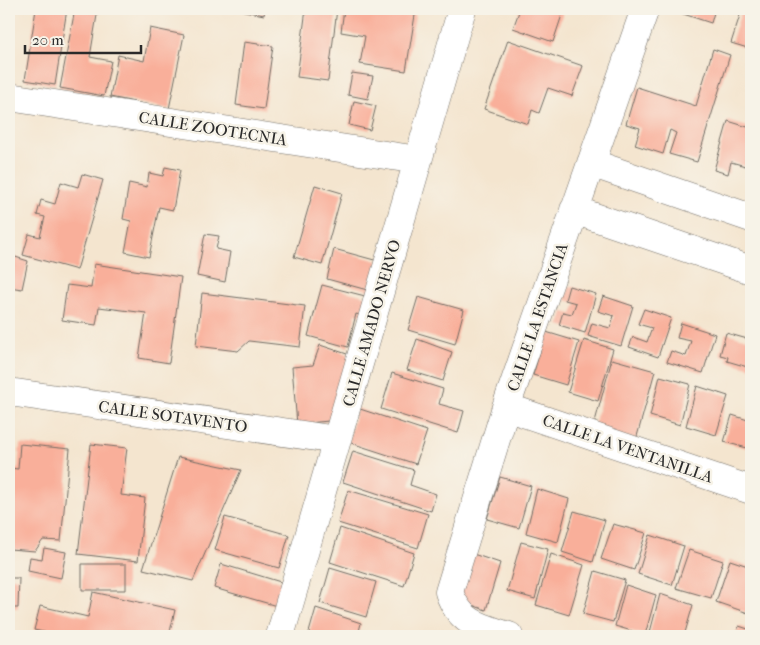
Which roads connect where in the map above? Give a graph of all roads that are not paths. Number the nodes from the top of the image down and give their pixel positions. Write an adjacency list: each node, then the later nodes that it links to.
1 (462, 9): 4 (street, CALLE AMADO NERVO)
2 (645, 9): 5 (street, CALLE LA ESTANCIA)
3 (9, 96): 4 (street, CALLE ZOOTECNIA)
4 (418, 160): 11 (street, CALLE AMADO NERVO)
5 (591, 163): 6 (street, CALLE LA ESTANCIA); 7 (street)
6 (574, 210): 8 (street); 10 (street, CALLE LA ESTANCIA)
7 (751, 218)
8 (751, 270)
9 (9, 392): 11 (street, CALLE SOTAVENTO)
10 (506, 406): 12 (street, CALLE LA VENTANILLA); 14 (street, CALLE LA ESTANCIA)
11 (337, 440): 13 (street, CALLE AMADO NERVO)
12 (751, 490)
13 (280, 636)
14 (509, 636)

